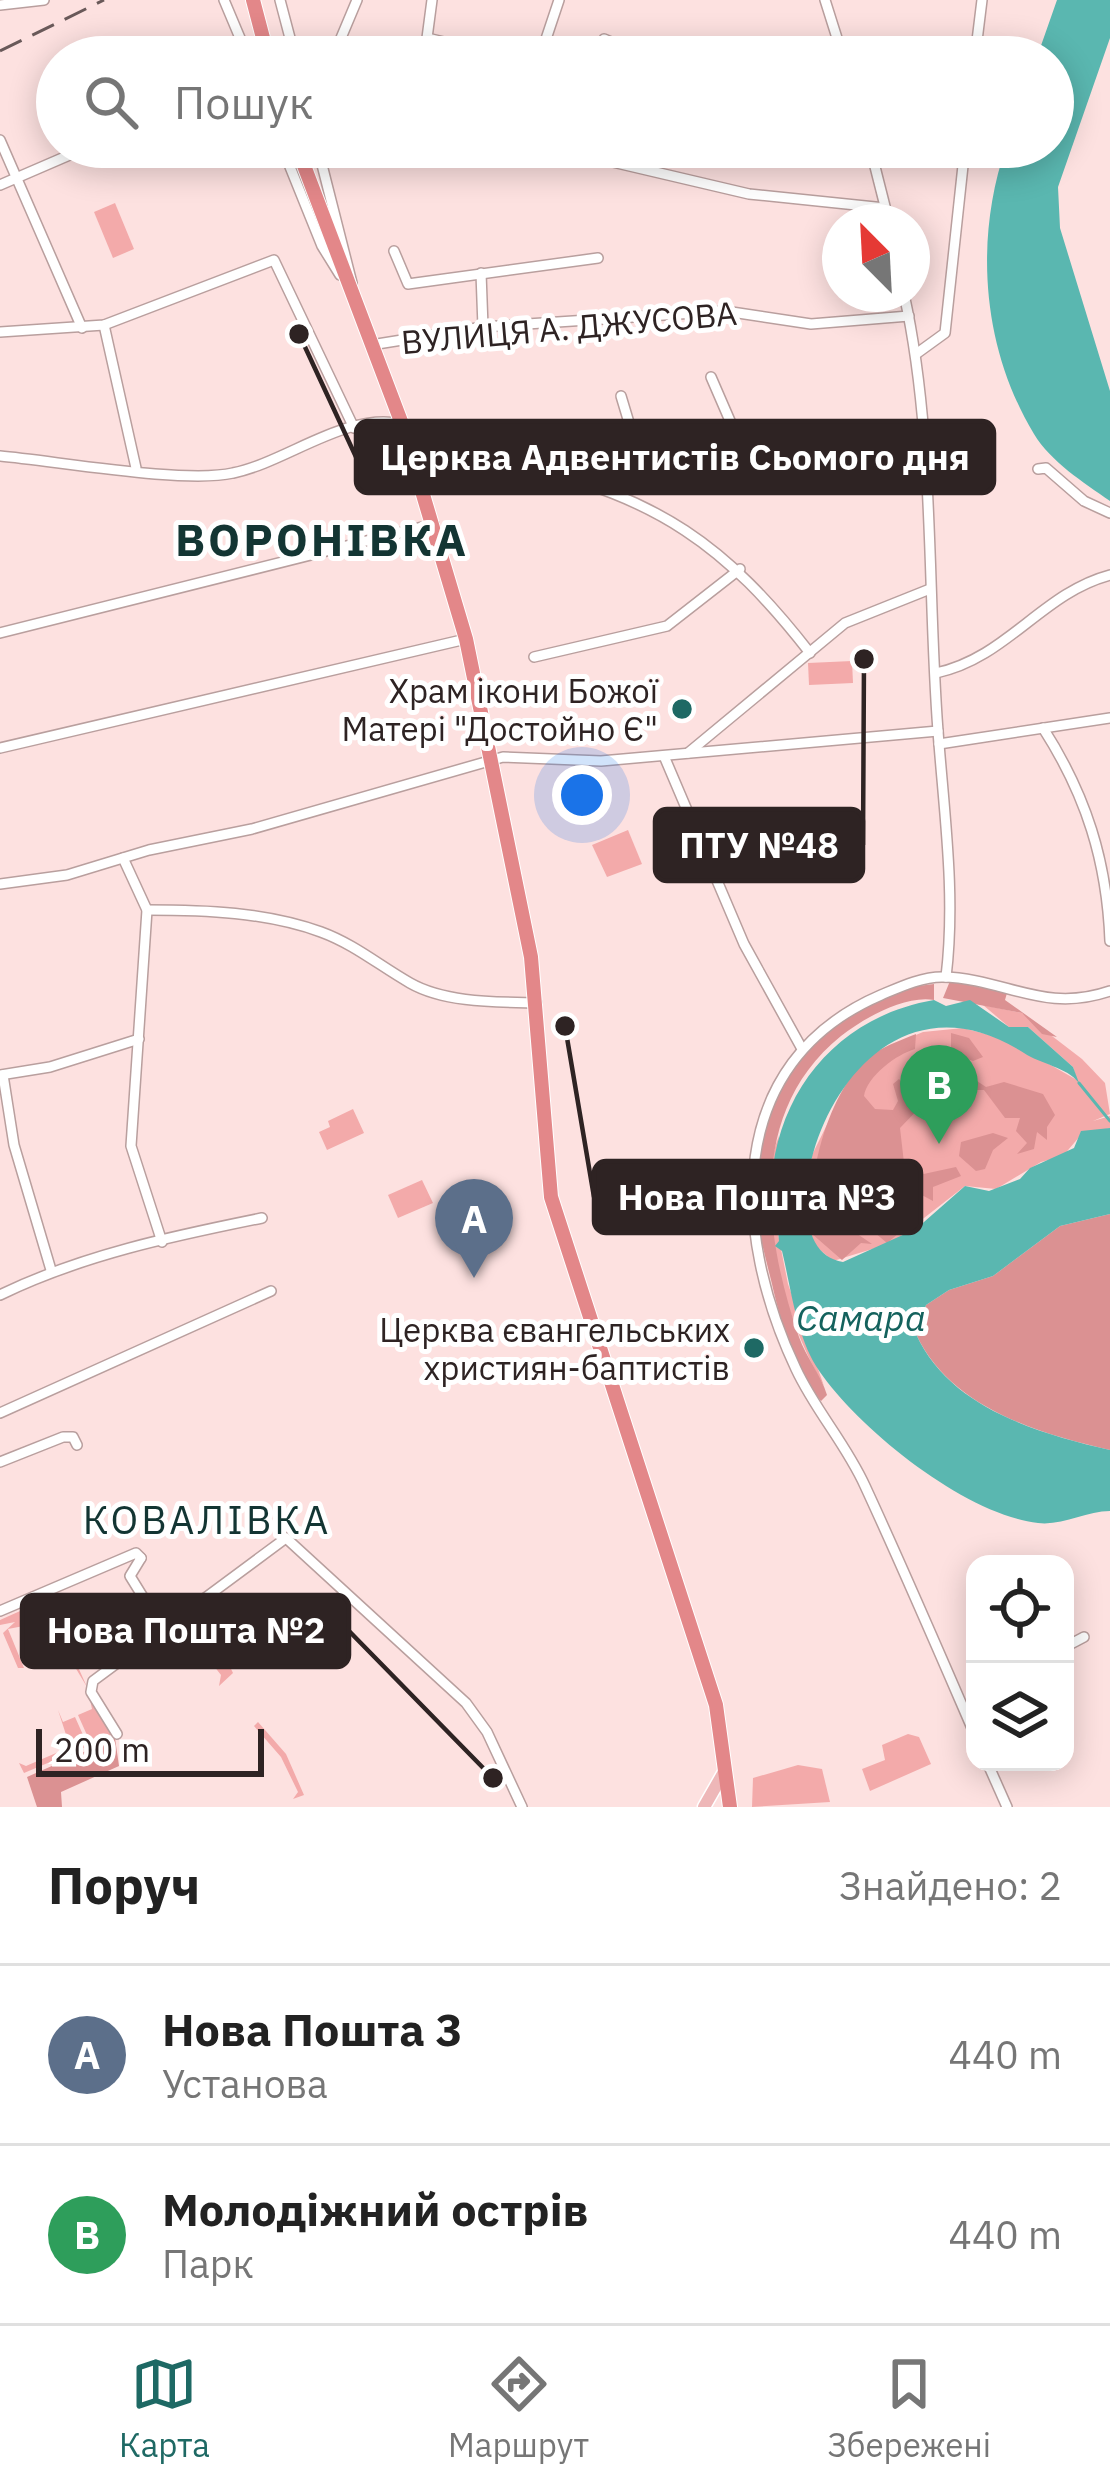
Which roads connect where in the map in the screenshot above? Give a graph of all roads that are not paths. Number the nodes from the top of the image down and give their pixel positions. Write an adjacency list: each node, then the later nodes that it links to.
1 (44, 0): 10 (street)
2 (224, 0): 11 (street)
3 (253, 0): 12 (highway)
4 (280, 0): 13 (street)
5 (357, 0): 14 (street)
6 (432, 0): 15 (street)
7 (559, 0): 16 (street)
8 (825, 0): 17 (street)
9 (982, 0): 18 (street)
10 (0, 5)
11 (239, 36)
12 (262, 36)
13 (289, 36)
14 (342, 36)
15 (428, 36)
16 (547, 36)
17 (836, 36)
18 (978, 36)
19 (0, 140): 27 (street)
20 (40, 168): 27 (street)
21 (290, 168): 34 (street)
22 (305, 168): 34 (highway)
23 (324, 168): 34 (street)
24 (638, 168): 29 (street)
25 (875, 168): 30 (street)
26 (963, 168): 42 (street)
27 (17, 178): 28 (street); 39 (street)
28 (0, 185)
29 (846, 204)
30 (884, 204)
31 (394, 251): 33 (street)
32 (598, 258): 33 (street)
33 (481, 273): 38 (street)
34 (352, 295): 41 (highway)
35 (908, 312): 36 (street)
36 (909, 316): 38 (street, ВУЛИЦЯ А. ДЖУСОВА); 42 (street)
37 (104, 325): 39 (street); 46 (street); 51 (street)
38 (484, 327): 41 (street, ВУЛИЦЯ А. ДЖУСОВА)
39 (82, 328): 40 (street)
40 (0, 332)
41 (371, 345): 45 (highway)
42 (916, 354): 59 (street)
43 (711, 376): 48 (street)
44 (621, 396): 53 (street)
45 (402, 424): 46 (street); 50 (highway)
46 (354, 428): 51 (street)
47 (823, 431): 48 (street)
48 (737, 437): 53 (street)
49 (0, 455): 51 (street)
50 (413, 459): 54 (street); 56 (highway)
51 (136, 468)
52 (1039, 469): 55 (street)
53 (638, 476): 54 (street)
54 (611, 492): 57 (street)
55 (1110, 513)
56 (434, 524): 60 (street); 61 (highway)
57 (740, 569): 62 (street); 63 (street)
58 (1110, 575): 64 (street)
59 (930, 589): 62 (street); 64 (street)
60 (0, 632)
61 (466, 639): 69 (street); 72 (highway)
62 (810, 653): 70 (street)
63 (534, 657)
64 (936, 673): 67 (street)
65 (1110, 718): 66 (street)
66 (1043, 728): 68 (street); 76 (street)
67 (938, 731): 68 (street); 70 (street)
68 (939, 744): 77 (street)
69 (0, 748)
70 (686, 754): 71 (street)
71 (664, 756): 72 (street); 81 (street)
72 (492, 760): 73 (street); 79 (highway)
73 (123, 858): 74 (street); 75 (street)
74 (0, 884)
75 (148, 910): 79 (street); 80 (street)
76 (1110, 941)
77 (946, 977): 78 (street); 81 (street)
78 (1110, 991)
79 (536, 1004): 99 (highway)
80 (140, 1039): 82 (street); 84 (street)
81 (801, 1047): 96 (street)
82 (1, 1075): 85 (street)
83 (262, 1218): 84 (street)
84 (162, 1243): 85 (street)
85 (51, 1270): 87 (street)
86 (272, 1291): 88 (street)
87 (0, 1295)
88 (0, 1413)
89 (77, 1445): 90 (street)
90 (0, 1462)
91 (0, 1612): 92 (street)
92 (164, 1631): 98 (street); 101 (street)
93 (1084, 1637): 94 (street)
94 (1074, 1642)
95 (966, 1697): 96 (street)
96 (960, 1700): 97 (street)
97 (966, 1714)
98 (117, 1735)
99 (728, 1759): 102 (main road); 103 (highway)
100 (991, 1771): 104 (street)
101 (522, 1807)
102 (704, 1807)
103 (730, 1807)
104 (1007, 1807)

